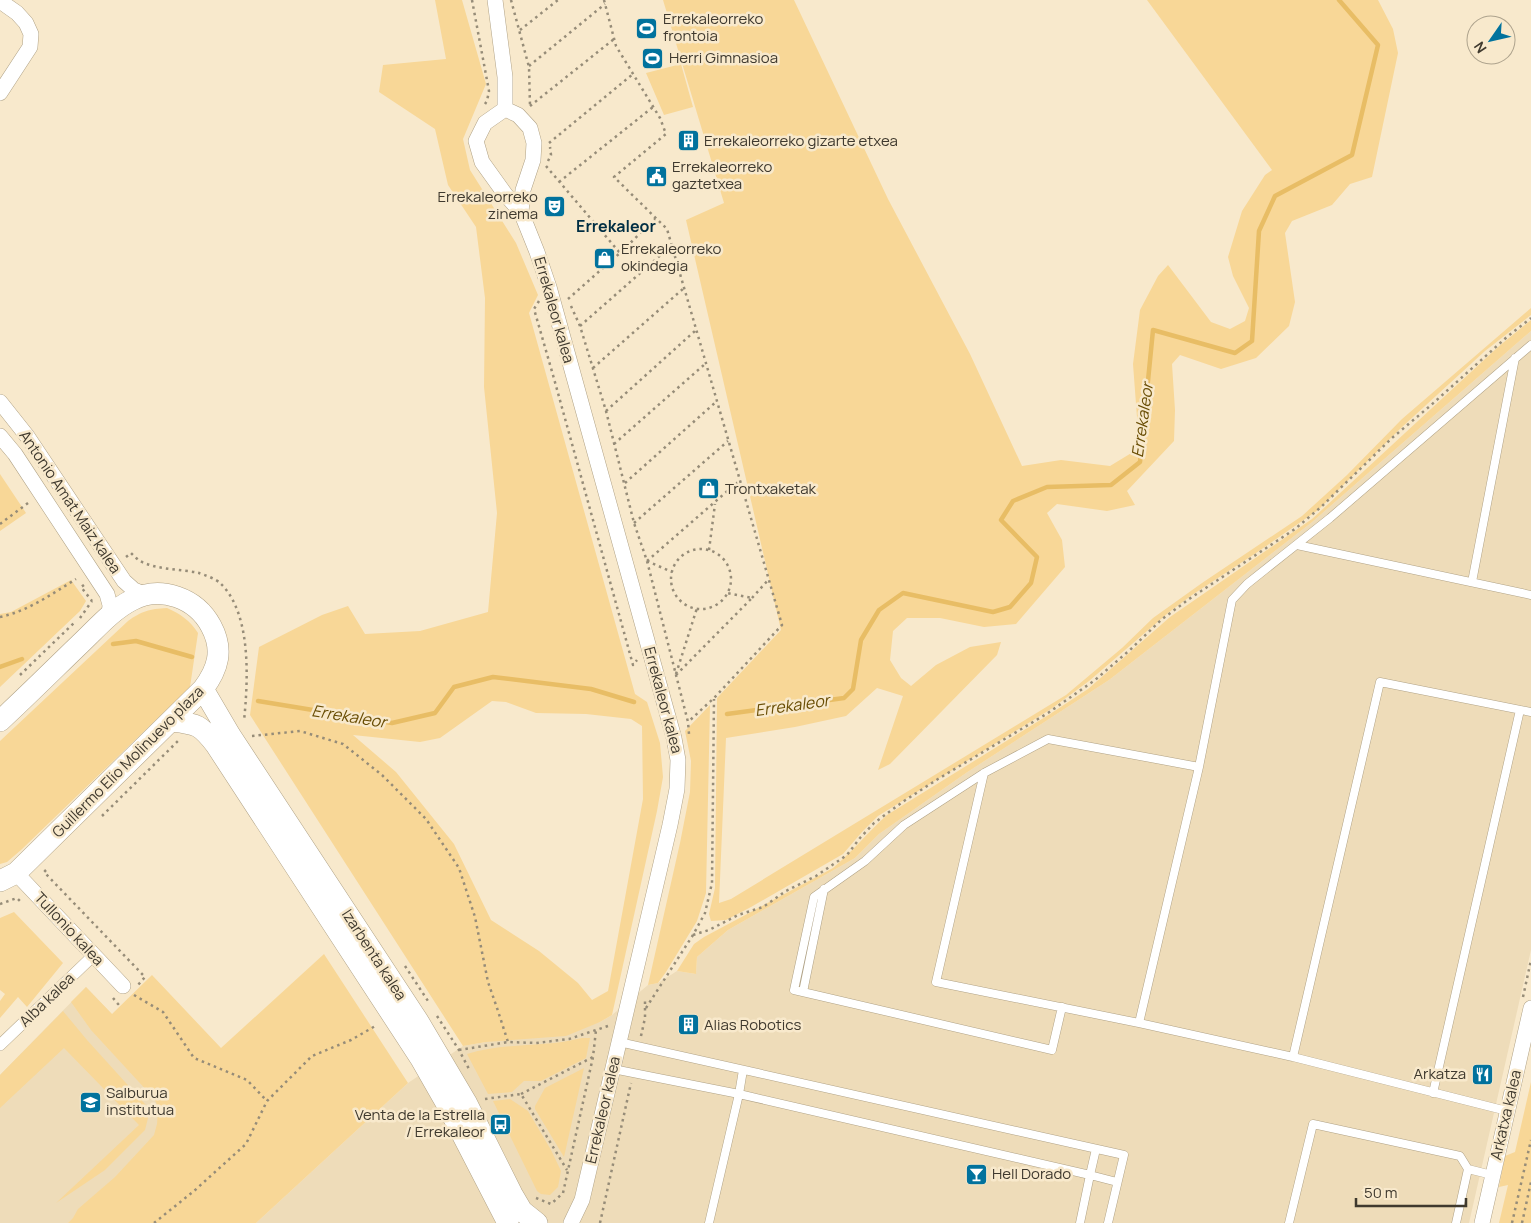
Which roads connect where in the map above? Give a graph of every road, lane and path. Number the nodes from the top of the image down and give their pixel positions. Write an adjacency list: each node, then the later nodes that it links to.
1 (472, 0): 12 (path)
2 (495, 0): 14 (street)
3 (511, 0): 7 (path)
4 (558, 0): 7 (path)
5 (0, 1): 11 (street)
6 (605, 2): 8 (path); 9 (path)
7 (520, 30): 9 (path)
8 (614, 39): 9 (path); 10 (path)
9 (528, 66)
10 (633, 74): 13 (path); 15 (path)
11 (0, 92)
12 (482, 107)
13 (654, 107): 17 (path); 19 (path)
14 (505, 109): 18 (street, Errekaleor kalea); 18 (street, Errekaleor kalea)
15 (549, 143)
16 (546, 166): 17 (path)
17 (560, 182): 21 (path)
18 (521, 212): 81 (street, Errekaleor kalea)
19 (655, 218): 20 (path); 21 (path)
20 (671, 246): 22 (path); 25 (path)
21 (620, 253): 25 (path)
22 (684, 288): 26 (path); 30 (path)
23 (541, 296): 58 (path)
24 (1531, 318): 73 (path)
25 (580, 326): 30 (path)
26 (696, 330): 29 (path); 33 (path)
27 (1531, 345): 28 (lane)
28 (1516, 358): 43 (lane); 49 (lane)
29 (706, 363): 31 (path); 36 (path)
30 (593, 368): 33 (path)
31 (717, 401): 35 (path); 38 (path)
32 (0, 402): 51 (street, Antonio Amat Maiz kalea)
33 (606, 411): 36 (path)
34 (0, 436): 56 (street, Antonio Amat Maiz kalea)
35 (728, 441): 37 (path); 41 (path)
36 (614, 444): 38 (path)
37 (740, 480): 40 (path); 48 (path)
38 (624, 483): 41 (path)
39 (28, 503): 42 (path)
40 (715, 503): 44 (path); 45 (path)
41 (634, 523): 45 (path)
42 (0, 524)
43 (1297, 545): 49 (lane); 68 (lane)
44 (709, 550): 46 (path); 50 (path)
45 (647, 561): 46 (path)
46 (672, 572): 55 (path)
47 (76, 579): 57 (path)
48 (769, 579): 53 (path); 61 (path)
49 (1472, 582): 52 (lane)
50 (727, 593): 53 (path); 55 (path)
51 (146, 595): 56 (main road, Guillermo Elio Molinuevo plaza); 60 (main road, Guillermo Elio Molinuevo plaza)
52 (1531, 595)
53 (752, 598): 55 (path)
54 (92, 601): 59 (path)
55 (697, 608)
56 (109, 617): 64 (main road, Guillermo Elio Molinuevo plaza)
57 (0, 618)
58 (642, 666)
59 (20, 675)
60 (204, 690): 65 (main road, Guillermo Elio Molinuevo plaza); 89 (main road, Izarbenta kalea)
61 (714, 698): 66 (path); 73 (path)
62 (1520, 710): 63 (lane); 91 (lane); 97 (lane)
63 (1531, 712)
64 (0, 721)
65 (172, 721): 70 (main road, Guillermo Elio Molinuevo plaza); 113 (main road, Izarbenta kalea)
66 (688, 722)
67 (251, 736): 85 (path)
68 (1199, 767): 69 (lane); 82 (lane)
69 (984, 773): 78 (lane); 78 (lane)
70 (8, 877): 74 (street, Tullonio kalea)
71 (0, 904): 72 (path)
72 (24, 904)
73 (693, 935): 88 (path)
74 (94, 955): 76 (street, Tullonio kalea); 87 (street, Alba kalea)
75 (404, 964): 77 (path)
76 (126, 989): 101 (path)
77 (430, 1004)
78 (1062, 1007): 82 (lane)
79 (1531, 1008): 102 (street, Arkatxa kalea)
80 (435, 1012): 90 (path)
81 (624, 1020): 84 (path); 86 (street, Errekaleor kalea)
82 (1139, 1023): 91 (lane)
83 (377, 1025): 101 (path)
84 (596, 1030): 85 (path); 92 (path)
85 (508, 1042): 90 (path)
86 (619, 1042): 88 (lane); 93 (street, Errekaleor kalea)
87 (0, 1045)
88 (639, 1046): 94 (lane)
89 (435, 1049): 90 (path); 114 (main road, Izarbenta kalea)
90 (459, 1050): 96 (path)
91 (1293, 1056): 97 (lane)
92 (593, 1057): 98 (path); 106 (path)
93 (613, 1069): 95 (lane); 115 (street, Errekaleor kalea)
94 (743, 1070): 99 (lane); 104 (lane)
95 (634, 1073): 99 (lane); 116 (path)
96 (472, 1074)
97 (1433, 1093): 102 (lane)
98 (521, 1094): 100 (path); 106 (path)
99 (739, 1094): 107 (lane); 117 (lane)
100 (485, 1099)
101 (267, 1101): 112 (path)
102 (1507, 1111): 108 (street, Arkatxa kalea)
103 (1531, 1140): 123 (path)
104 (1096, 1149): 107 (lane); 109 (lane)
105 (1468, 1169): 108 (lane); 120 (lane); 121 (lane)
106 (568, 1171): 111 (path)
107 (1090, 1175): 109 (lane); 118 (lane)
108 (1492, 1175): 122 (street, Arkatxa kalea)
109 (1117, 1182): 119 (lane)
110 (1531, 1182): 124 (path)
111 (533, 1192)
112 (154, 1223)
113 (508, 1223)
114 (537, 1223)
115 (572, 1223)
116 (600, 1223)
117 (709, 1223)
118 (1080, 1223)
119 (1108, 1223)
120 (1289, 1223)
121 (1456, 1223)
122 (1482, 1223)
123 (1512, 1223)
124 (1522, 1223)

